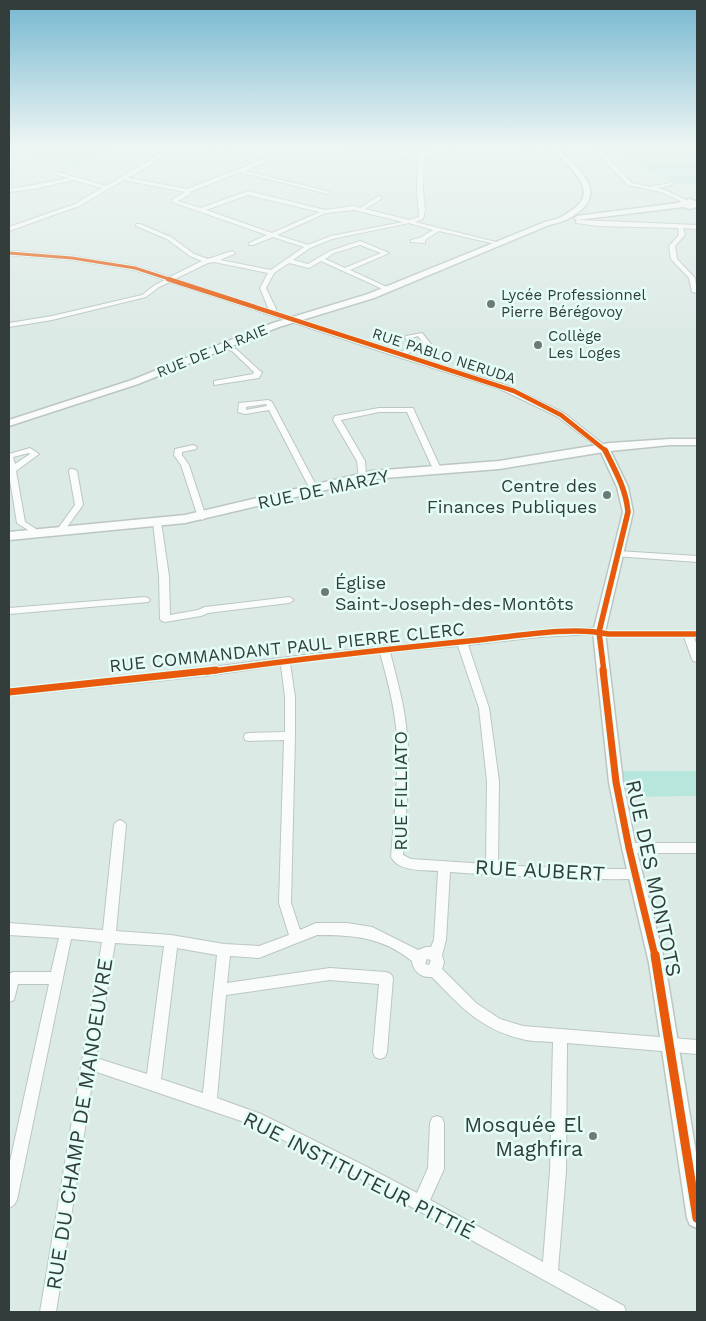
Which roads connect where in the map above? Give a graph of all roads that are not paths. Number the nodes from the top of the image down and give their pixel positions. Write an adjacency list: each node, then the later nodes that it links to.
1 (66, 209): 18 (street)
2 (197, 209): 10 (street)
3 (204, 209): 10 (street)
4 (311, 209): 12 (street)
5 (349, 209): 12 (street)
6 (356, 209): 11 (street)
7 (421, 209): 14 (street)
8 (580, 209): 13 (street)
9 (648, 209): 13 (street)
10 (201, 210): 20 (street)
11 (360, 210): 14 (street)
12 (325, 212): 20 (street)
13 (573, 218): 16 (street); 23 (street, RUE DE LA RAIE)
14 (408, 222): 19 (street); 24 (street)
15 (138, 225): 29 (street)
16 (680, 226): 17 (street); 37 (street)
17 (697, 227)
18 (9, 228)
19 (438, 229): 21 (street); 23 (street)
20 (273, 235): 22 (street); 24 (street)
21 (422, 239)
22 (251, 244)
23 (498, 244): 36 (street, RUE DE LA RAIE)
24 (308, 247): 30 (street)
25 (9, 253): 35 (street, RUE PABLO NERUDA)
26 (232, 253): 27 (street)
27 (214, 260): 29 (street); 34 (street)
28 (323, 260): 31 (street); 32 (street); 33 (street)
29 (207, 261): 35 (street)
30 (289, 261): 32 (street); 34 (street)
31 (332, 264): 32 (street); 33 (street)
32 (310, 266)
33 (346, 270): 36 (street)
34 (272, 272): 38 (street)
35 (172, 279): 38 (street, RUE PABLO NERUDA); 41 (street)
36 (387, 289): 40 (street, RUE DE LA RAIE)
37 (697, 291)
38 (271, 313): 39 (street, RUE PABLO NERUDA)
39 (279, 316): 40 (street, RUE PABLO NERUDA); 42 (street)
40 (292, 320): 42 (street, RUE DE LA RAIE); 45 (street, RUE PABLO NERUDA)
41 (9, 325)
42 (276, 325): 43 (street, RUE DE LA RAIE)
43 (224, 346): 46 (street); 50 (street, RUE DE LA RAIE)
44 (414, 346): 45 (street)
45 (400, 356): 53 (street, RUE PABLO NERUDA)
46 (218, 383)
47 (408, 399): 49 (street)
48 (270, 408): 58 (street)
49 (408, 409): 54 (street); 57 (street)
50 (9, 423)
51 (697, 442): 53 (main road, RUE DE MARZY)
52 (193, 447): 59 (street)
53 (604, 448): 54 (main road, RUE DE MARZY); 64 (street, RUE DES MONTOTS)
54 (437, 469): 57 (main road, RUE DE MARZY)
55 (12, 470): 62 (street)
56 (73, 471): 61 (street)
57 (362, 477): 58 (main road, RUE DE MARZY)
58 (314, 488): 59 (main road, RUE DE MARZY)
59 (202, 516): 60 (main road, RUE DE MARZY)
60 (158, 522): 61 (main road, RUE DE MARZY); 67 (street)
61 (62, 531): 62 (main road, RUE DE MARZY)
62 (33, 533): 63 (main road, RUE DE MARZY)
63 (9, 536)
64 (618, 554): 65 (street); 69 (street, RUE DES MONTOTS)
65 (697, 559)
66 (145, 600): 68 (street)
67 (289, 600)
68 (9, 611)
69 (599, 632): 70 (street, RUE COMMANDANT PAUL PIERRE CLERC); 71 (street, RUE COMMANDANT PAUL PIERRE CLERC); 79 (street, RUE DES MONTOTS)
70 (693, 634): 73 (street)
71 (462, 642): 72 (street, RUE COMMANDANT PAUL PIERRE CLERC); 82 (street)
72 (384, 650): 74 (street, RUE COMMANDANT PAUL PIERRE CLERC); 81 (street, RUE FILLIATO)
73 (697, 659)
74 (285, 661): 75 (street, RUE COMMANDANT PAUL PIERRE CLERC); 76 (street)
75 (9, 692)
76 (290, 736): 77 (street); 87 (street)
77 (249, 737)
78 (120, 825): 86 (street, RUE DU CHAMP DE MANOEUVRE)
79 (628, 848): 80 (street); 83 (street, RUE DES MONTOTS)
80 (697, 848)
81 (444, 866): 82 (street, RUE AUBERT); 90 (street)
82 (492, 868): 83 (street, RUE AUBERT)
83 (635, 874): 95 (street, RUE DES MONTOTS)
84 (9, 929): 85 (street)
85 (64, 934): 86 (street); 91 (street)
86 (109, 937): 88 (street); 98 (street, RUE DU CHAMP DE MANOEUVRE)
87 (296, 937): 89 (street); 90 (street)
88 (171, 941): 89 (street); 99 (street)
89 (224, 950): 92 (street)
90 (434, 963): 94 (street)
91 (56, 978): 93 (street); 102 (street)
92 (219, 990): 97 (street); 100 (street)
93 (9, 996)
94 (560, 1036): 95 (street); 105 (street)
95 (670, 1045): 96 (street); 104 (street, RUE DES MONTOTS)
96 (697, 1047)
97 (380, 1052)
98 (89, 1064): 99 (street, RUE INSTITUTEUR PITTIÉ); 106 (street, RUE DU CHAMP DE MANOEUVRE)
99 (153, 1082): 100 (street, RUE INSTITUTEUR PITTIÉ)
100 (209, 1102): 103 (street, RUE INSTITUTEUR PITTIÉ)
101 (437, 1123): 103 (street)
102 (9, 1200)
103 (420, 1204): 105 (street, RUE INSTITUTEUR PITTIÉ)
104 (697, 1218)
105 (550, 1276): 107 (street, RUE INSTITUTEUR PITTIÉ)
106 (48, 1312)
107 (618, 1312)

